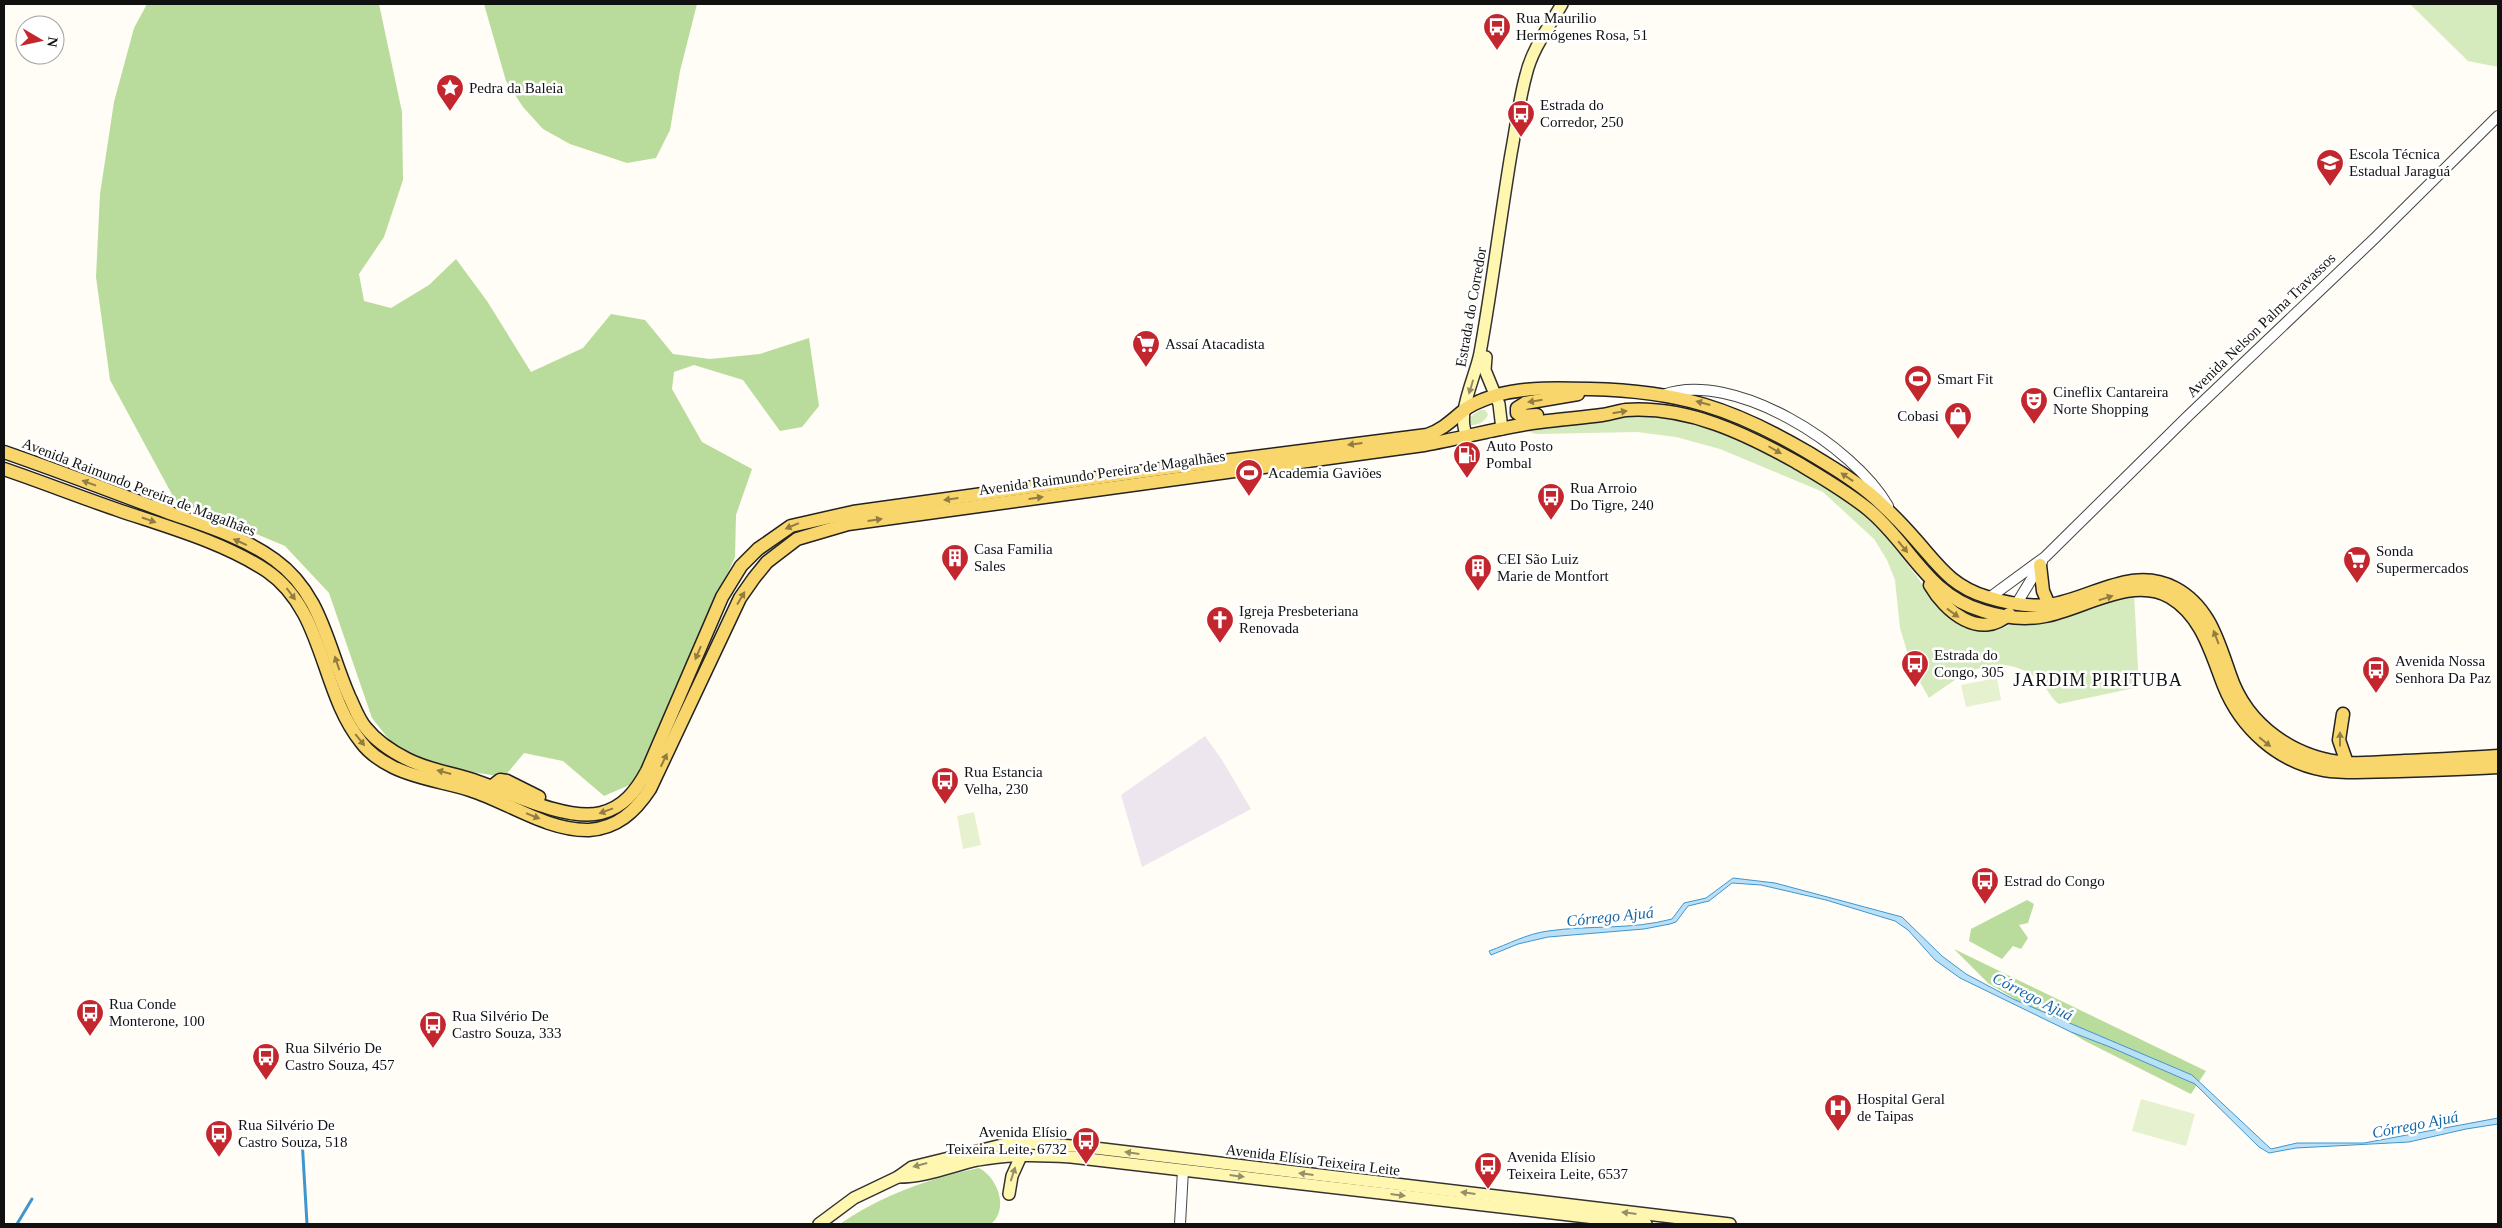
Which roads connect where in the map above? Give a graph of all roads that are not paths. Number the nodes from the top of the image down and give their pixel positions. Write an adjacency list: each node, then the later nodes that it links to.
1 (1562, 4): 3 (main road, Estrada do Corredor)
2 (2498, 116): 14 (street, Avenida Nelson Palma Travassos)
3 (1503, 210): 6 (main road, Estrada do Corredor); 7 (main road, Estrada do Corredor, one-way to 7)
4 (1600, 389): 5 (main road, Avenida Raimundo Pereira de Magalhães); 6 (main road, Avenida Raimundo Pereira de Magalhães); 8 (main road, one-way to 8)
5 (1663, 395): 13 (main road, Avenida Raimundo Pereira de Magalhães, one-way to 5); 13 (street, Avenida Raimundo Pereira de Magalhães)
6 (1496, 396): 7 (main road, Avenida Raimundo Pereira de Magalhães); 9 (main road, Estrada do Corredor)
7 (1465, 409): 10 (main road, Estrada do Corredor); 11 (main road, Avenida Raimundo Pereira de Magalhães, one-way to 11)
8 (1601, 415): 9 (main road, Avenida Raimundo Pereira de Magalhães); 18 (main road, Avenida Raimundo Pereira de Magalhães, one-way to 18)
9 (1502, 429): 10 (main road, Avenida Raimundo Pereira de Magalhães)
10 (1468, 437): 12 (main road, Avenida Raimundo Pereira de Magalhães, one-way to 10)
11 (4, 452)
12 (4, 469)
13 (1893, 516): 15 (main road, Avenida Raimundo Pereira de Magalhães)
14 (2042, 561): 15 (street, Avenida Nelson Palma Travassos); 16 (street, Avenida Nelson Palma Travassos); 17 (main road)
15 (1989, 598): 16 (main road, Avenida Raimundo Pereira de Magalhães)
16 (2016, 603): 17 (main road, Avenida Raimundo Pereira de Magalhães); 18 (main road)
17 (2049, 604): 21 (main road, Avenida Raimundo Pereira de Magalhães, one-way to 17)
18 (2008, 616): 22 (main road, one-way to 22)
19 (2343, 714): 21 (main road, one-way to 19)
20 (2498, 756): 21 (main road, Avenida Raimundo Pereira de Magalhães)
21 (2347, 763)
22 (2498, 767)
23 (1021, 1156): 24 (main road, Avenida Elísio Teixeira Leite); 25 (main road, Avenida Elísio Teixeira Leite); 26 (main road, one-way to 23)
24 (1186, 1170): 28 (street); 29 (street); 30 (main road, Avenida Elísio Teixeira Leite, one-way to 30)
25 (898, 1177): 27 (main road, Avenida Elísio Teixeira Leite); 31 (main road, Avenida Elísio Teixeira Leite, one-way to 25)
26 (1008, 1194)
27 (819, 1224)
28 (1180, 1224)
29 (1187, 1224)
30 (1646, 1224)
31 (1730, 1224)

